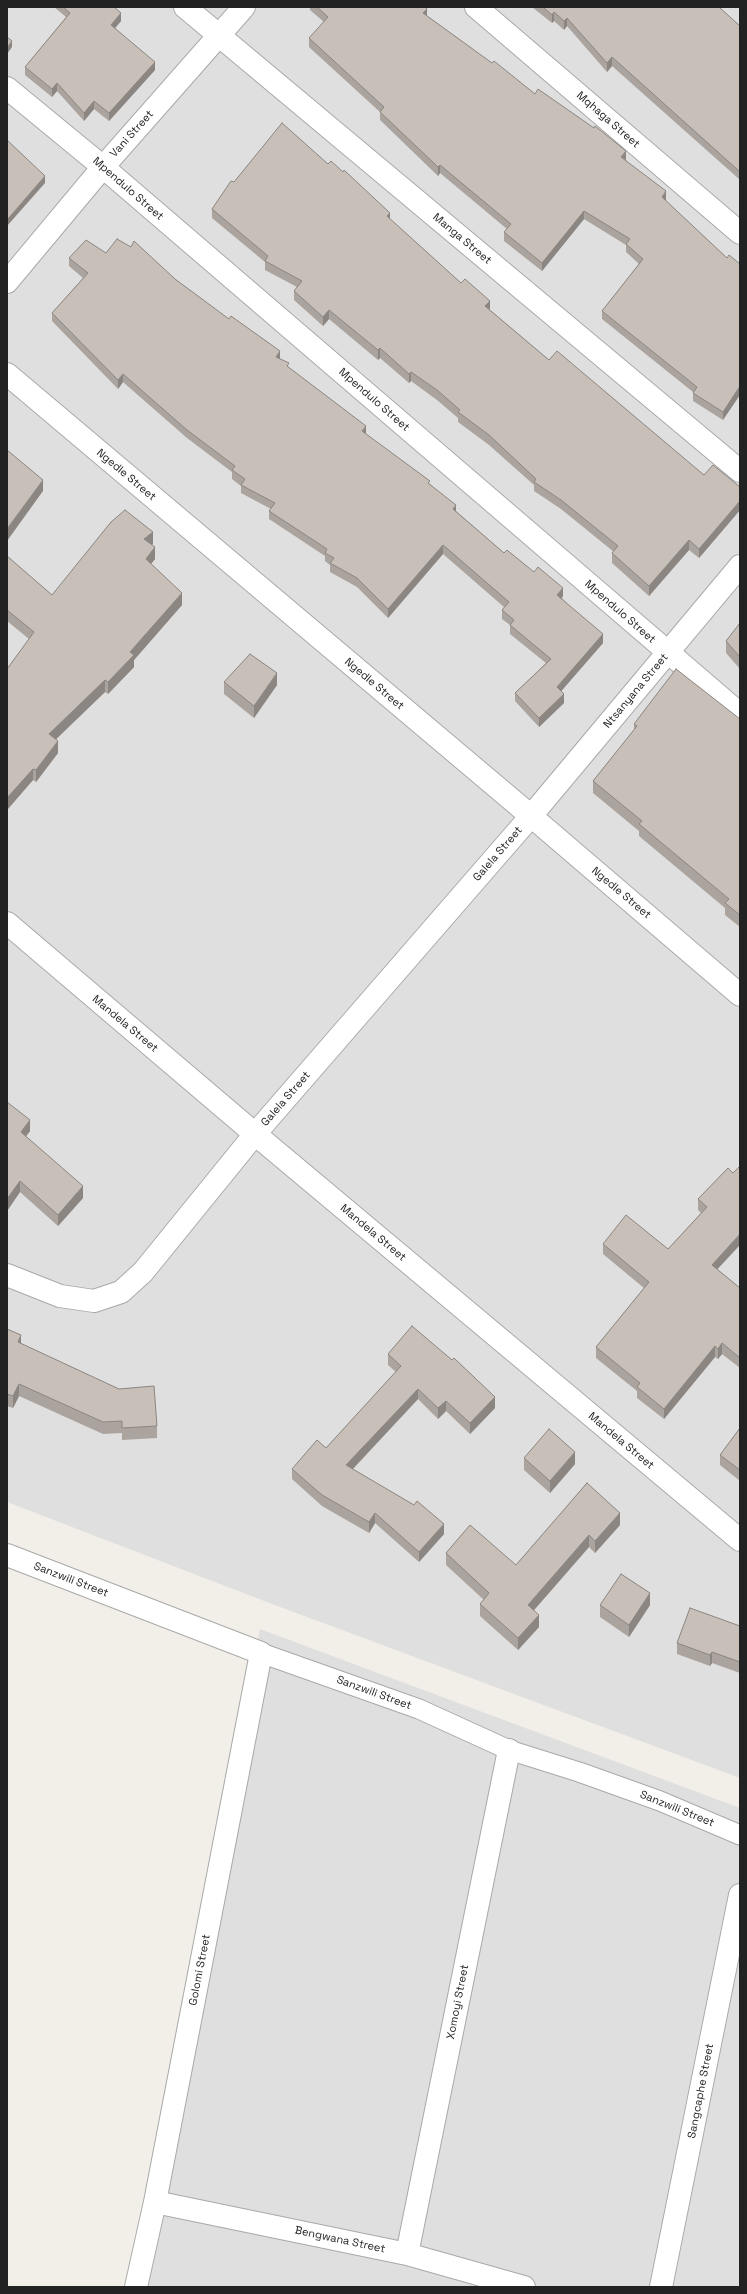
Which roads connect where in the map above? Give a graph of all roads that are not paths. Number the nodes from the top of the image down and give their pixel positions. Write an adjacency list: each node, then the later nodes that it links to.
1 (185, 7): 4 (street, Manga Street)
2 (244, 7): 4 (street, Vani Street)
3 (476, 7): 7 (street, Mqhaga Street)
4 (219, 36): 6 (street, Vani Street); 10 (street, Manga Street)
5 (7, 88): 6 (street, Mpendulo Street)
6 (102, 167): 8 (street, Vani Street); 12 (street, Mpendulo Street)
7 (740, 233)
8 (7, 282)
9 (7, 374): 14 (street, Ngedle Street)
10 (740, 471)
11 (740, 566): 12 (street, Ntsanyana Street)
12 (668, 653): 13 (street, Mpendulo Street); 14 (street, Ntsanyana Street)
13 (740, 714)
14 (531, 816): 16 (street, Ngedle Street); 17 (street, Galela Street)
15 (7, 923): 17 (street, Mandela Street)
16 (740, 995)
17 (255, 1134): 18 (street, Galela Street); 19 (street, Mandela Street)
18 (7, 1275)
19 (740, 1540)
20 (7, 1555): 21 (street, Sanzwili Street)
21 (261, 1653): 22 (lane, Sanzwili Street); 25 (street, Golomi Street)
22 (509, 1750): 23 (lane, Sanzwili Street); 26 (street, Xomoyi Street)
23 (740, 1835)
24 (740, 1895): 29 (street, Sangcaphe Street)
25 (155, 2202): 26 (street, Bengwana Street); 27 (street, Golomi Street)
26 (406, 2254): 28 (street, Bengwana Street)
27 (136, 2287)
28 (524, 2287)
29 (661, 2287)

